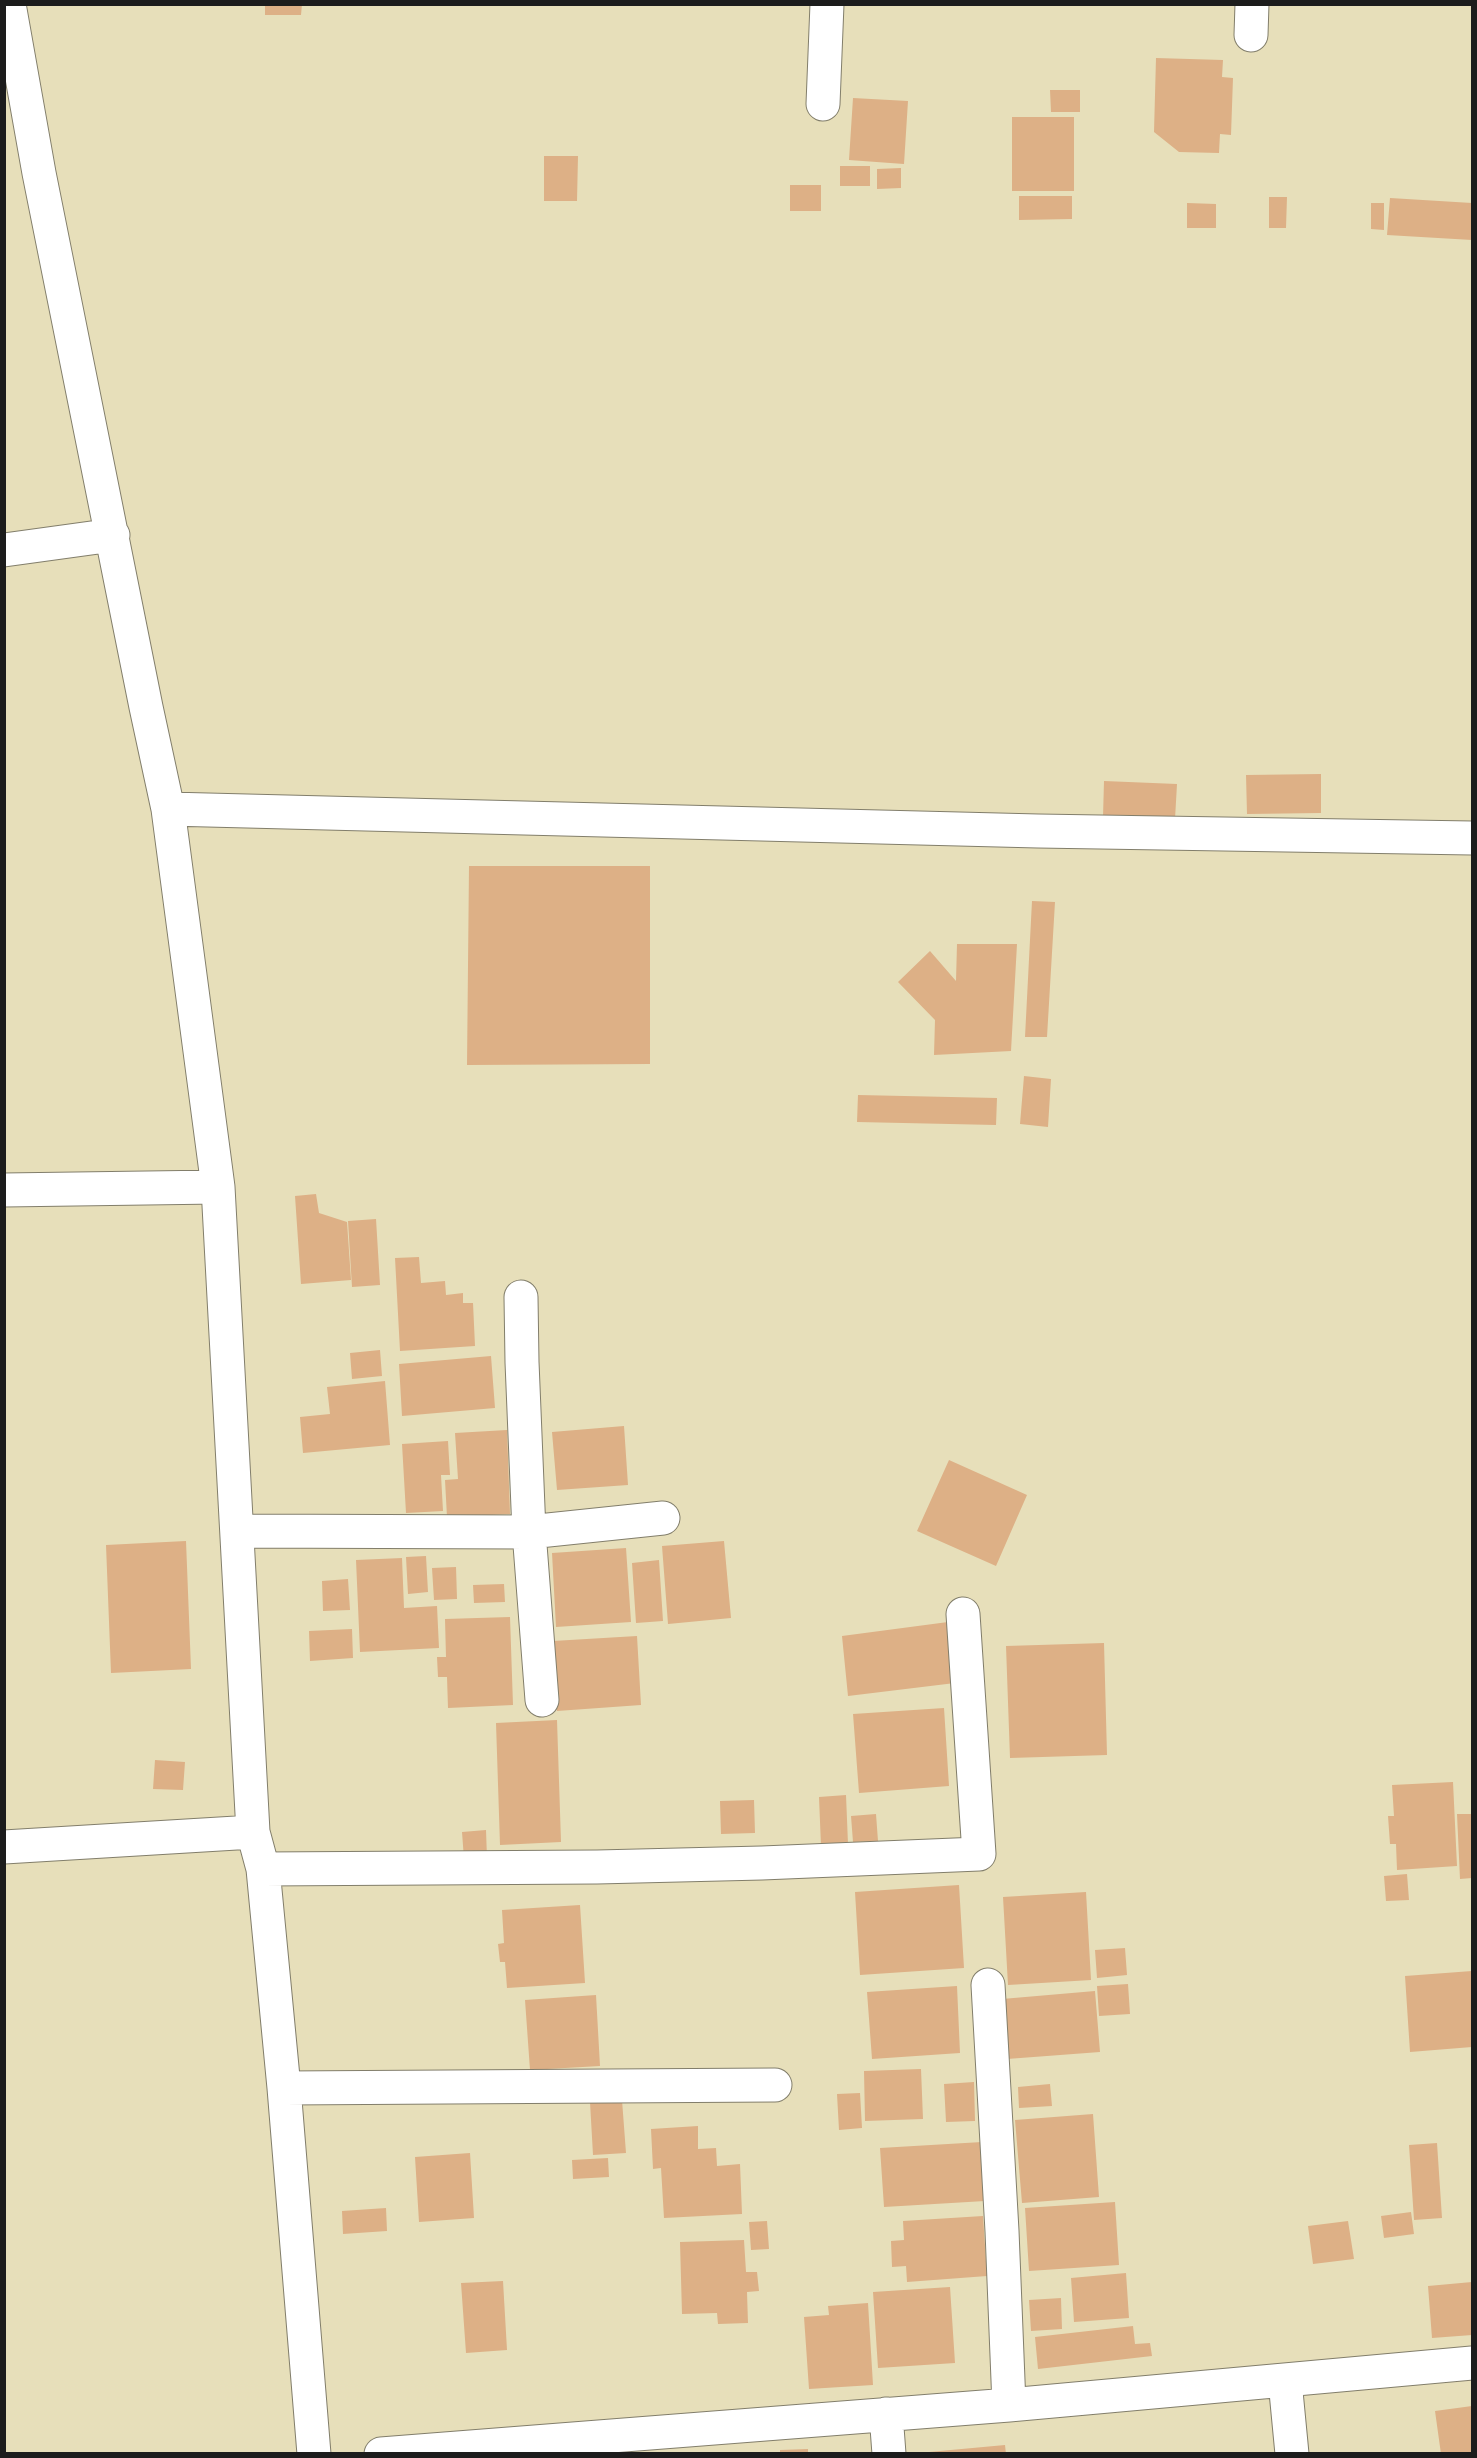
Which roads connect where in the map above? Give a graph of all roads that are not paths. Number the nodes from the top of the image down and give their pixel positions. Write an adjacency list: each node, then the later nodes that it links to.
1 (9, 4): 4 (street)
2 (826, 4): 3 (street)
3 (823, 104)
4 (113, 535): 5 (street); 6 (street)
5 (4, 550)
6 (168, 808): 7 (street); 8 (street)
7 (1473, 838)
8 (218, 1187): 9 (street); 12 (street)
9 (4, 1190)
10 (521, 1297): 13 (street)
11 (663, 1518): 13 (street)
12 (237, 1531): 13 (street); 16 (street)
13 (529, 1532): 15 (street)
14 (963, 1614): 18 (street)
15 (542, 1700)
16 (253, 1832): 17 (street); 18 (street)
17 (4, 1847)
18 (263, 1869): 21 (street)
19 (988, 1985): 24 (street)
20 (776, 2085): 21 (street)
21 (284, 2088): 26 (street)
22 (1473, 2363): 23 (street)
23 (1285, 2381): 24 (street); 29 (street)
24 (1009, 2405): 25 (street)
25 (886, 2414): 27 (street); 28 (street)
26 (314, 2454)
27 (381, 2454)
28 (889, 2454)
29 (1292, 2454)

